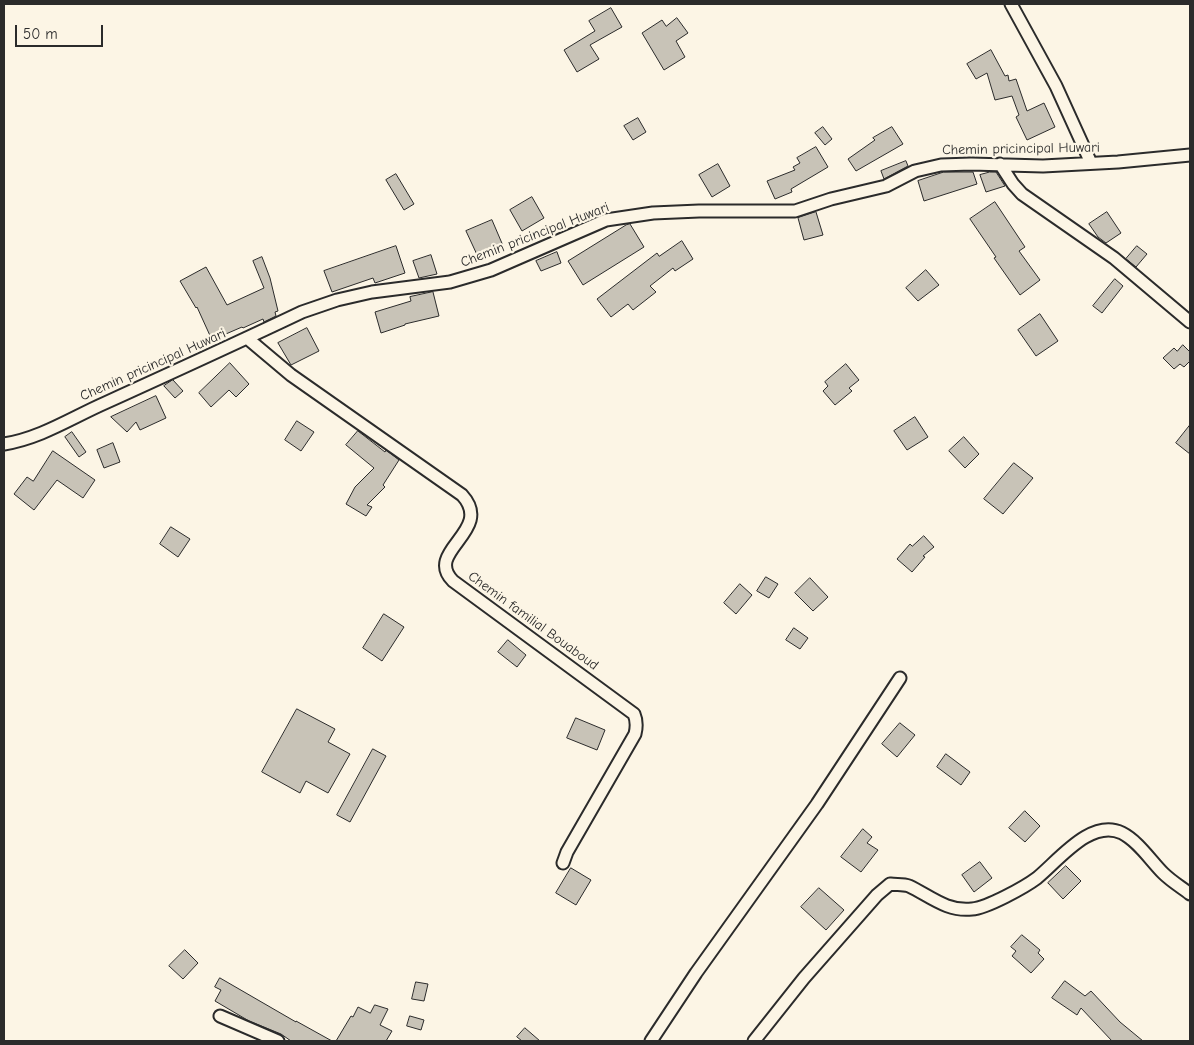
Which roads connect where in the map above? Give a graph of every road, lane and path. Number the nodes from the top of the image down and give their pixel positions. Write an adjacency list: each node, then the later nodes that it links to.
1 (1011, 4): 3 (street)
2 (1190, 156): 3 (street, Chemin pricincipal Huwari)
3 (1091, 163): 4 (street, Chemin pricincipal Huwari)
4 (1000, 164): 5 (street); 6 (street, Chemin pricincipal Huwari)
5 (1190, 322)
6 (247, 338): 7 (street, Chemin pricincipal Huwari); 9 (street, Chemin familial Bouaboud)
7 (4, 444)
8 (900, 678): 13 (street)
9 (563, 863)
10 (1190, 894): 14 (street)
11 (220, 1016): 12 (street)
12 (278, 1041)
13 (651, 1041)
14 (754, 1041)

